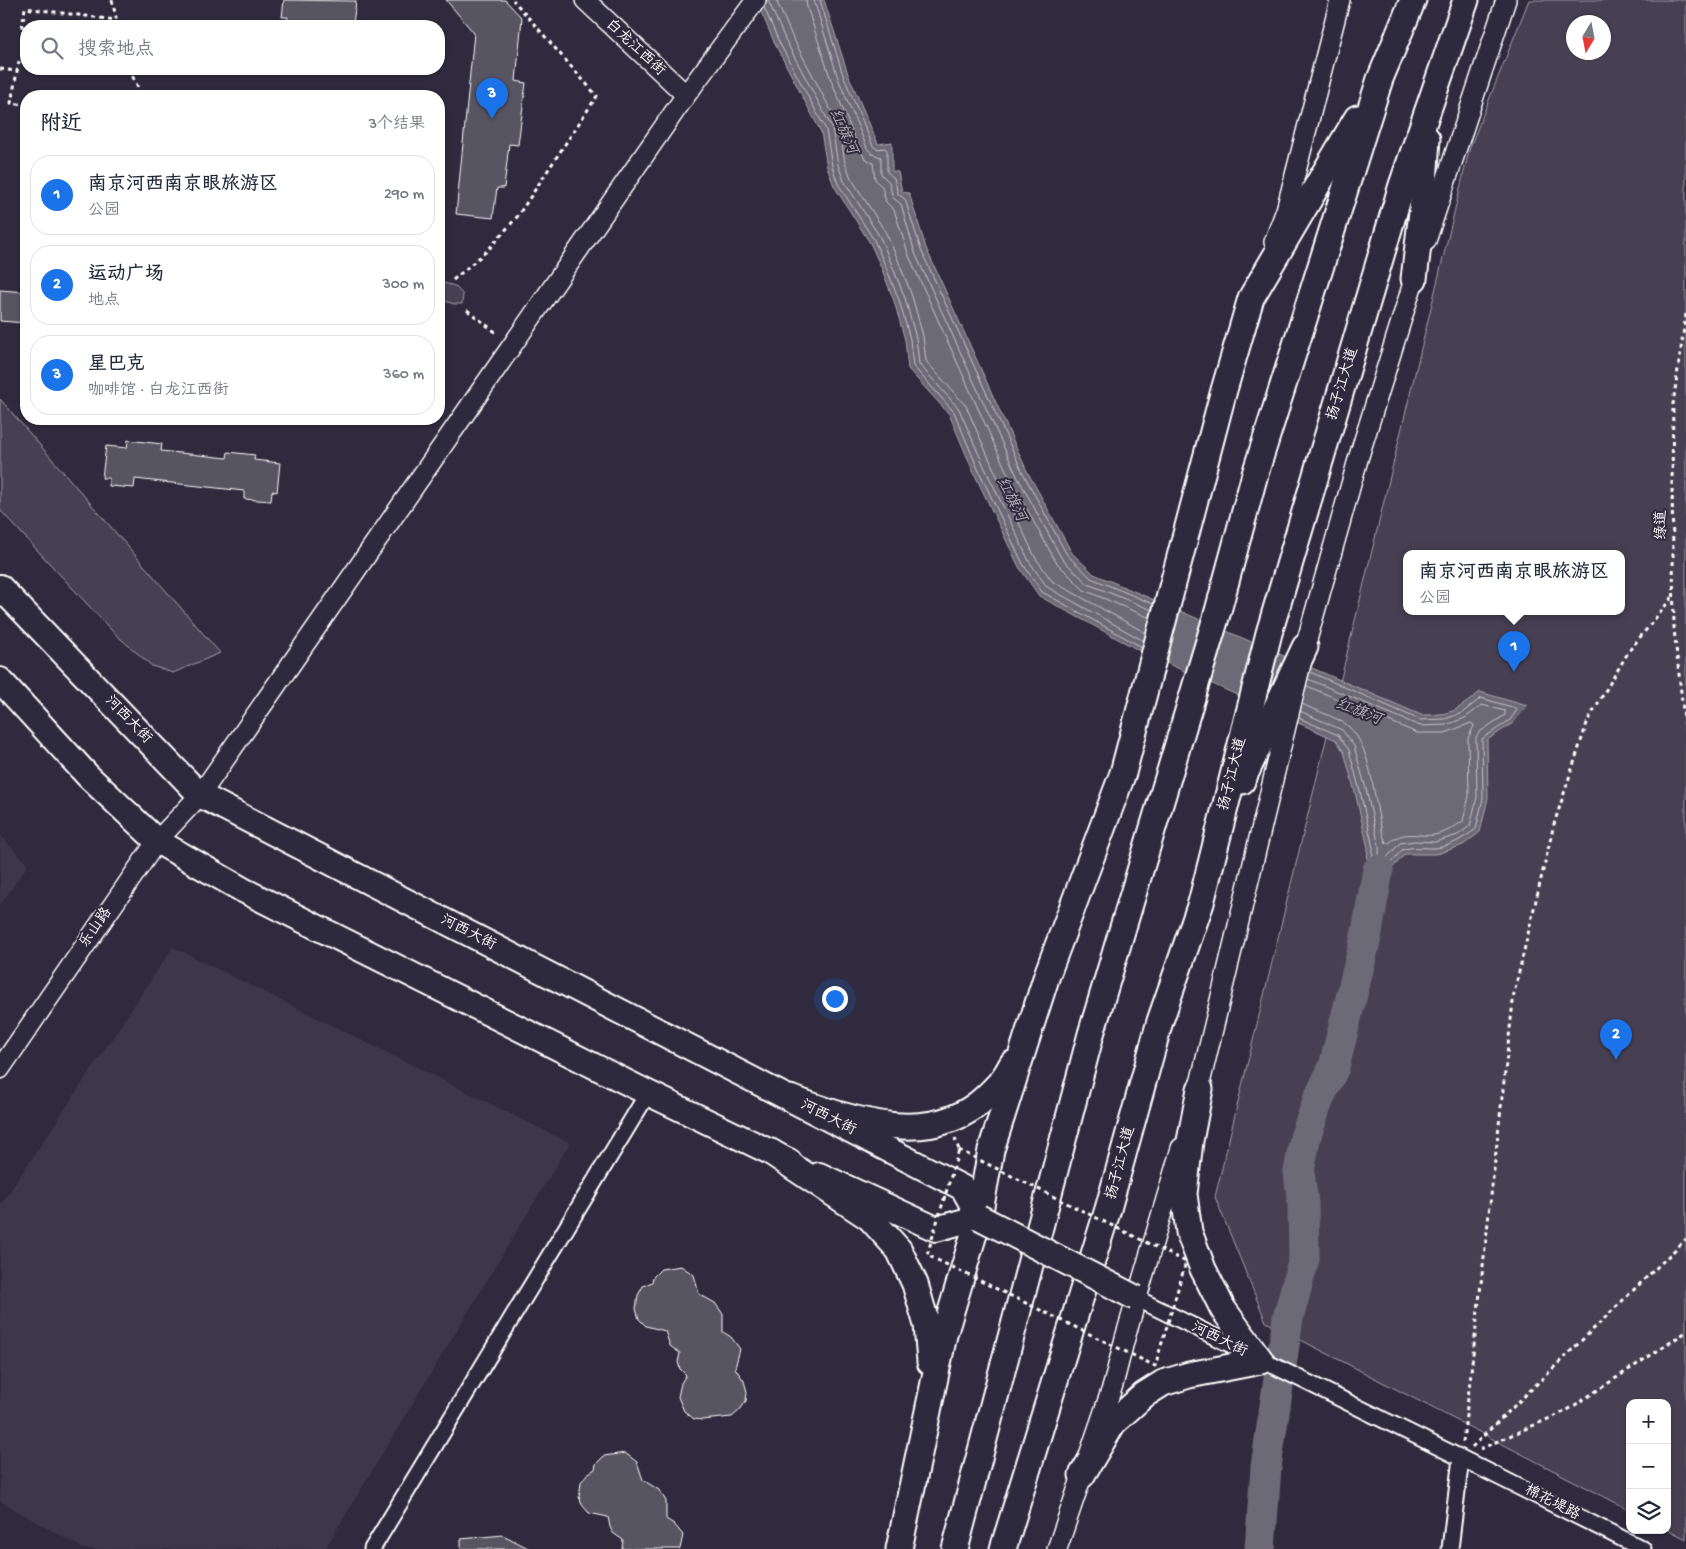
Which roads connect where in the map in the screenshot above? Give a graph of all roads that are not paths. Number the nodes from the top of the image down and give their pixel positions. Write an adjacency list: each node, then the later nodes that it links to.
1 (585, 0): 8 (street, 白龙江西街)
2 (756, 0): 8 (street, 乐山路)
3 (1340, 0): 11 (street)
4 (1414, 0): 7 (highway)
5 (1466, 0): 9 (highway, 扬子江大道)
6 (1506, 0): 10 (street)
7 (1380, 79): 11 (highway); 32 (highway)
8 (686, 95): 16 (street, 乐山路)
9 (1428, 110): 10 (highway); 15 (highway, 扬子江大道)
10 (1414, 279): 13 (street)
11 (1252, 298): 18 (highway)
12 (0, 587): 16 (main road, 河西大街)
13 (1305, 647): 15 (highway)
14 (0, 680): 17 (main road)
15 (1267, 725): 20 (street); 33 (highway, 扬子江大道)
16 (200, 795): 17 (street, 乐山路); 22 (main road, 河西大街)
17 (157, 841): 19 (street, 乐山路); 21 (main road)
18 (1032, 1024): 22 (highway); 24 (highway)
19 (0, 1069)
20 (1200, 1089): 25 (street); 26 (highway)
21 (648, 1093): 23 (main road); 30 (street)
22 (790, 1098): 24 (main road, 河西大街)
23 (771, 1152): 24 (main road); 27 (highway)
24 (979, 1217): 25 (main road, 河西大街, bridge); 27 (highway)
25 (1136, 1298): 26 (street, 河西大街); 29 (street)
26 (1262, 1361): 28 (street, 河西大街); 29 (highway)
27 (930, 1402): 31 (highway)
28 (1461, 1458): 35 (street); 36 (street, 棉花堤路)
29 (1082, 1475): 34 (street)
30 (372, 1549)
31 (899, 1549)
32 (955, 1549)
33 (1004, 1549)
34 (1057, 1549)
35 (1450, 1549)
36 (1643, 1549)

